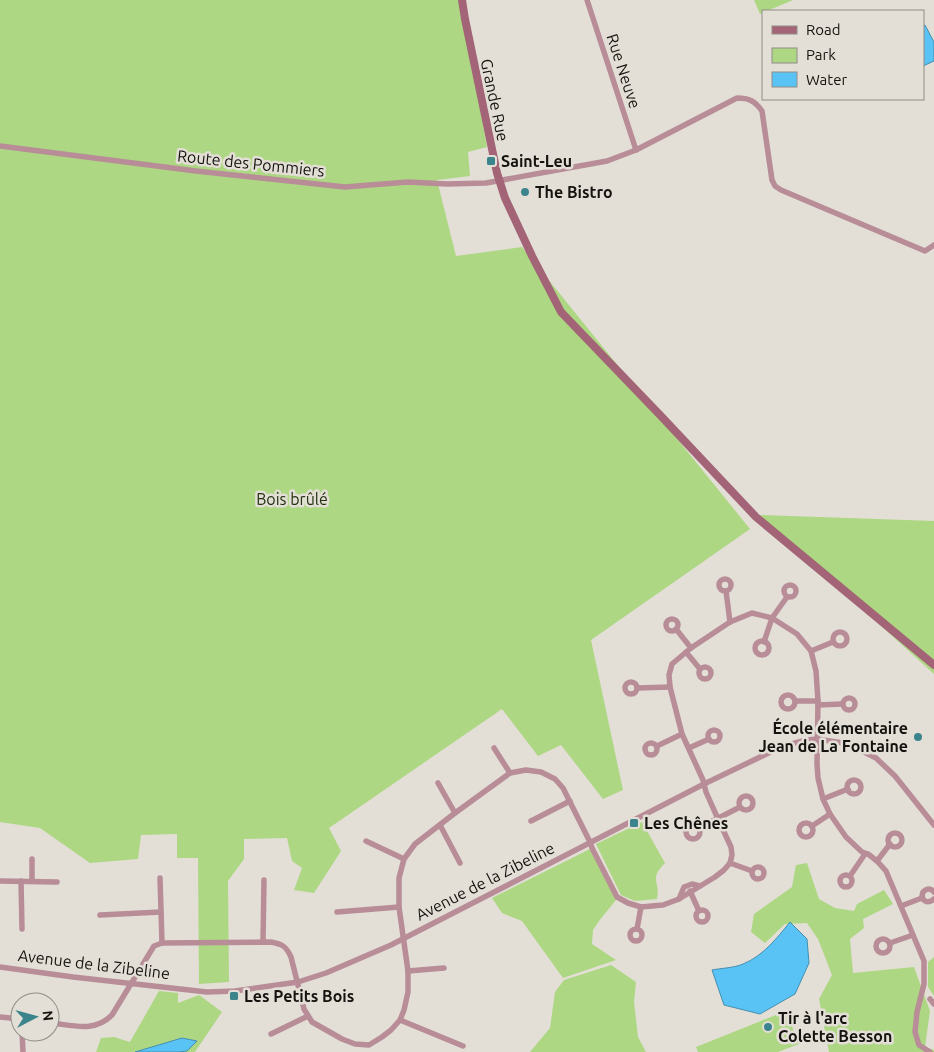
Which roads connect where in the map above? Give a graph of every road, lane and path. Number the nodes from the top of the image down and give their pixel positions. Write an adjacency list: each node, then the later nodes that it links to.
1 (462, 0): 5 (main road, Grande Rue)
2 (587, 0): 4 (street, Rue Neuve)
3 (0, 146): 5 (street, Route des Pommiers)
4 (636, 150): 5 (street, Route des Pommiers); 6 (street, Route des Pommiers)
5 (500, 181): 16 (main road, Grande Rue)
6 (934, 245)
7 (726, 591): 10 (street)
8 (787, 597): 9 (street)
9 (772, 618): 10 (street); 12 (street); 15 (street)
10 (730, 622): 14 (street)
11 (676, 629): 14 (street)
12 (764, 642)
13 (834, 642): 15 (street)
14 (689, 650): 17 (street); 19 (street)
15 (812, 652): 21 (street)
16 (934, 666)
17 (700, 669)
18 (637, 688): 19 (street)
19 (670, 688): 23 (street)
20 (795, 701): 21 (street)
21 (818, 703): 22 (street); 25 (street)
22 (842, 704)
23 (682, 734): 26 (street); 28 (street)
24 (709, 739): 28 (street)
25 (817, 739): 31 (street, Avenue de la Zibeline); 33 (street); 41 (street, Avenue de la Zibeline)
26 (657, 746)
27 (494, 748): 29 (street)
28 (689, 748): 31 (street)
29 (510, 773): 34 (street); 36 (street)
30 (438, 783): 36 (street)
31 (704, 784): 38 (street); 45 (street, Avenue de la Zibeline)
32 (848, 789): 33 (street)
33 (823, 798): 37 (street)
34 (570, 801): 39 (street); 45 (street)
35 (740, 807): 38 (street)
36 (455, 813): 40 (street)
37 (830, 814): 42 (street); 47 (street)
38 (718, 819): 43 (street); 52 (street)
39 (531, 821)
40 (440, 825): 49 (street); 51 (street)
41 (934, 825)
42 (812, 826)
43 (699, 828)
44 (366, 842): 49 (street)
45 (590, 842): 69 (street); 77 (street, Avenue de la Zibeline)
46 (890, 844): 50 (street)
47 (865, 854): 50 (street); 54 (street)
48 (32, 859): 59 (street)
49 (404, 859): 68 (street)
50 (877, 861): 67 (street)
51 (460, 862)
52 (730, 863): 53 (street); 61 (street)
53 (752, 872)
54 (850, 876)
55 (160, 878): 71 (street)
56 (264, 880): 78 (street)
57 (0, 881): 58 (street)
58 (20, 882): 59 (street); 74 (street)
59 (32, 882): 60 (street)
60 (57, 882)
61 (700, 886): 62 (street); 65 (street)
62 (690, 891): 65 (street); 70 (street)
63 (934, 892): 64 (street)
64 (922, 898): 66 (street); 67 (street)
65 (679, 899): 69 (street)
66 (934, 899)
67 (901, 906): 76 (street)
68 (399, 907): 72 (street); 77 (street)
69 (641, 907): 75 (street)
70 (699, 911)
71 (161, 912): 73 (street); 79 (street)
72 (337, 912)
73 (100, 915)
74 (22, 929)
75 (637, 929)
76 (913, 934): 80 (street); 93 (street)
77 (404, 938): 83 (street); 84 (street, Avenue de la Zibeline)
78 (263, 942): 79 (street); 84 (street)
79 (162, 943): 85 (street)
80 (890, 943)
81 (0, 967): 85 (street, Avenue de la Zibeline)
82 (444, 968): 83 (street)
83 (408, 971): 87 (street)
84 (298, 982): 85 (street, Avenue de la Zibeline); 86 (street)
85 (132, 984): 88 (street)
86 (308, 1016): 89 (street); 90 (street)
87 (400, 1020): 90 (street); 91 (street)
88 (60, 1023)
89 (271, 1034)
90 (369, 1045): 92 (street)
91 (463, 1046)
92 (370, 1052)
93 (930, 1052)

